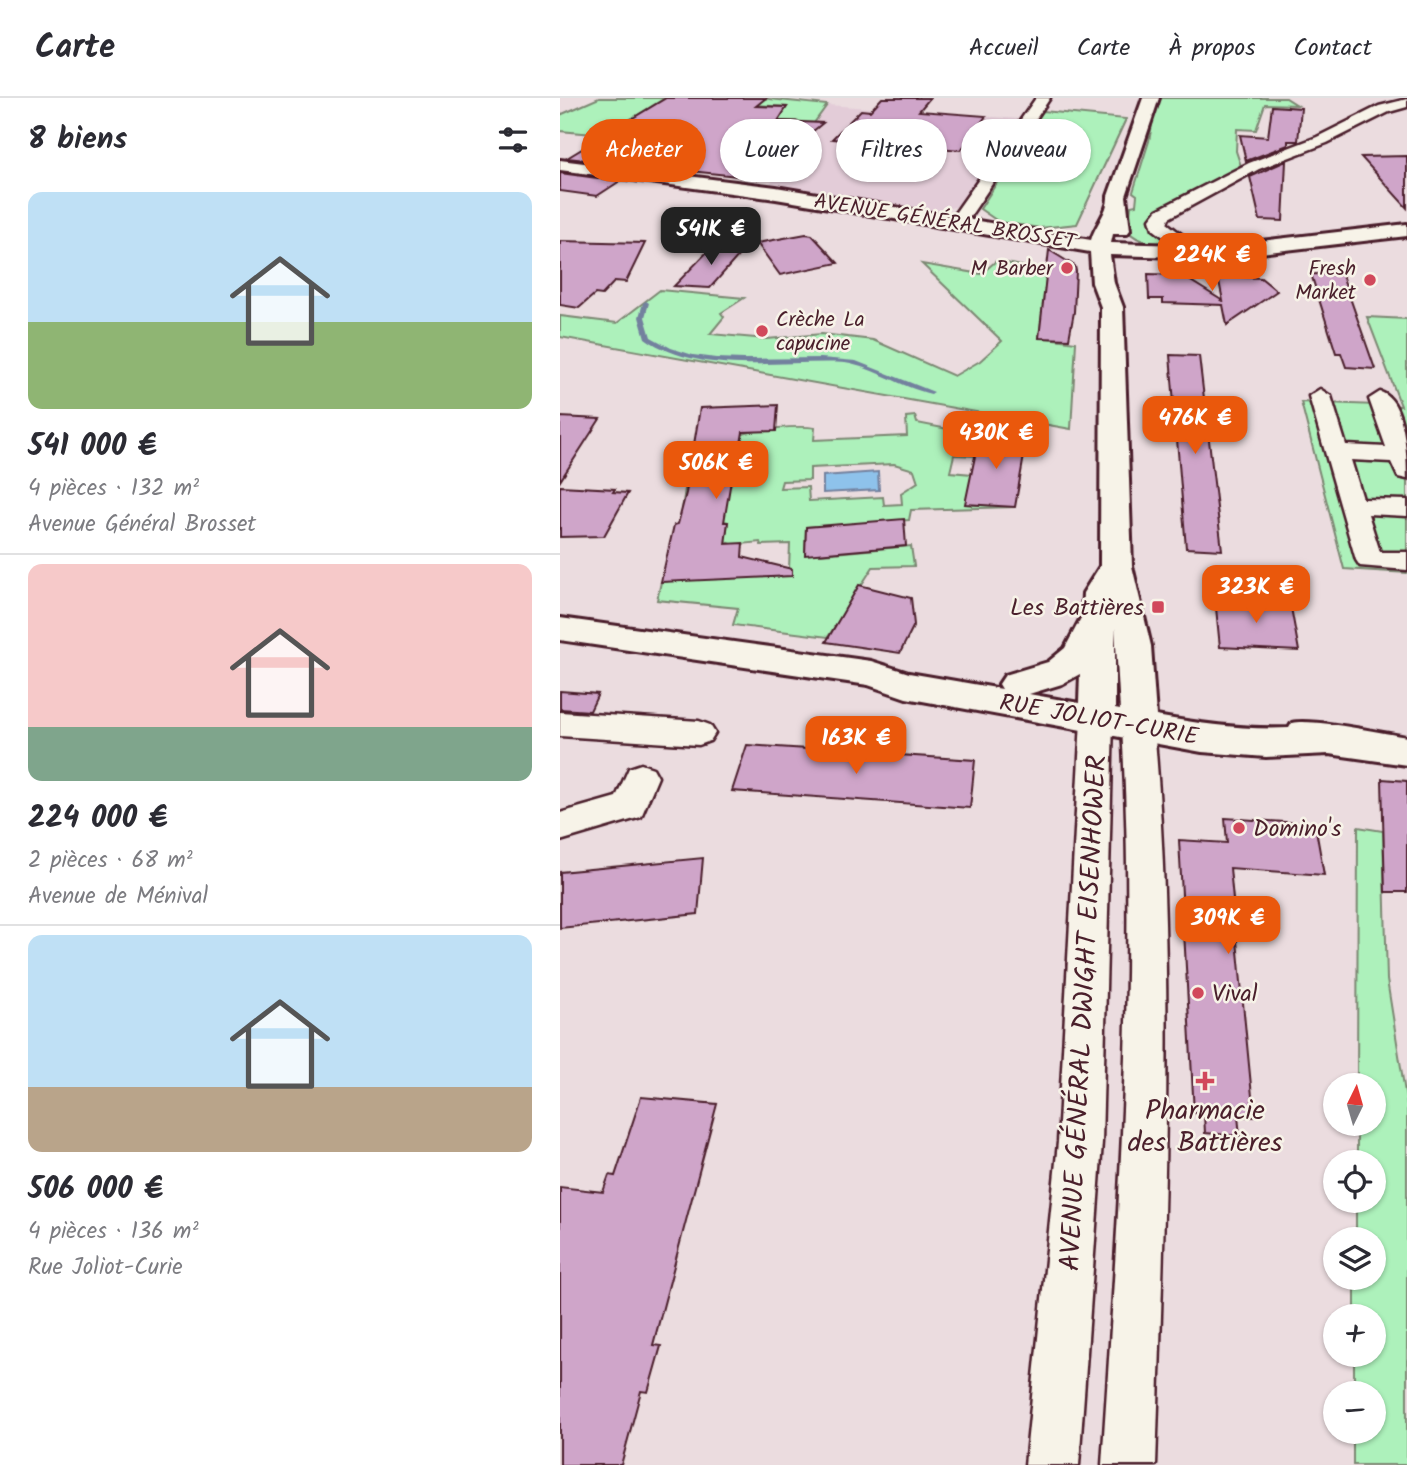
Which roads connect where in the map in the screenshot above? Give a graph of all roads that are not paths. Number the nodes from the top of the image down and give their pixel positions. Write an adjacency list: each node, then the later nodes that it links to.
1 (1151, 98): 5 (main road, AVENUE GÉNÉRAL DWIGHT EISENHOWER)
2 (1407, 103): 10 (street)
3 (1039, 105): 6 (street)
4 (560, 165): 6 (main road, AVENUE GÉNÉRAL BROSSET)
5 (1111, 213): 8 (main road); 9 (main road, AVENUE GÉNÉRAL DWIGHT EISENHOWER)
6 (957, 223): 8 (main road, AVENUE GÉNÉRAL BROSSET)
7 (1407, 230): 10 (main road, AVENUE GÉNÉRAL BROSSET)
8 (1031, 235): 9 (main road, AVENUE GÉNÉRAL BROSSET)
9 (1111, 249): 10 (main road, AVENUE GÉNÉRAL BROSSET); 18 (main road, AVENUE GÉNÉRAL DWIGHT EISENHOWER)
10 (1183, 253)
11 (1320, 396): 13 (street)
12 (1380, 398): 14 (street)
13 (1336, 452): 14 (street); 15 (street)
14 (1404, 464)
15 (1353, 506): 16 (street); 17 (street)
16 (1407, 508)
17 (1407, 561)
18 (1116, 566): 19 (main road, AVENUE GÉNÉRAL DWIGHT EISENHOWER); 24 (main road, AVENUE GÉNÉRAL DWIGHT EISENHOWER)
19 (1099, 615): 22 (main road); 23 (main road, AVENUE GÉNÉRAL DWIGHT EISENHOWER)
20 (560, 629): 21 (main road, RUE JOLIOT-CURIE)
21 (871, 673): 22 (main road, RUE JOLIOT-CURIE); 23 (main road, RUE JOLIOT-CURIE)
22 (1017, 684): 23 (main road, RUE JOLIOT-CURIE)
23 (1098, 708): 24 (main road, RUE JOLIOT-CURIE); 30 (street, AVENUE GÉNÉRAL DWIGHT EISENHOWER)
24 (1138, 715): 27 (main road, RUE JOLIOT-CURIE); 31 (street, AVENUE GÉNÉRAL DWIGHT EISENHOWER)
25 (560, 724): 26 (street)
26 (699, 733)
27 (1407, 751)
28 (641, 777): 29 (street)
29 (560, 827)
30 (1052, 1465)
31 (1129, 1465)

